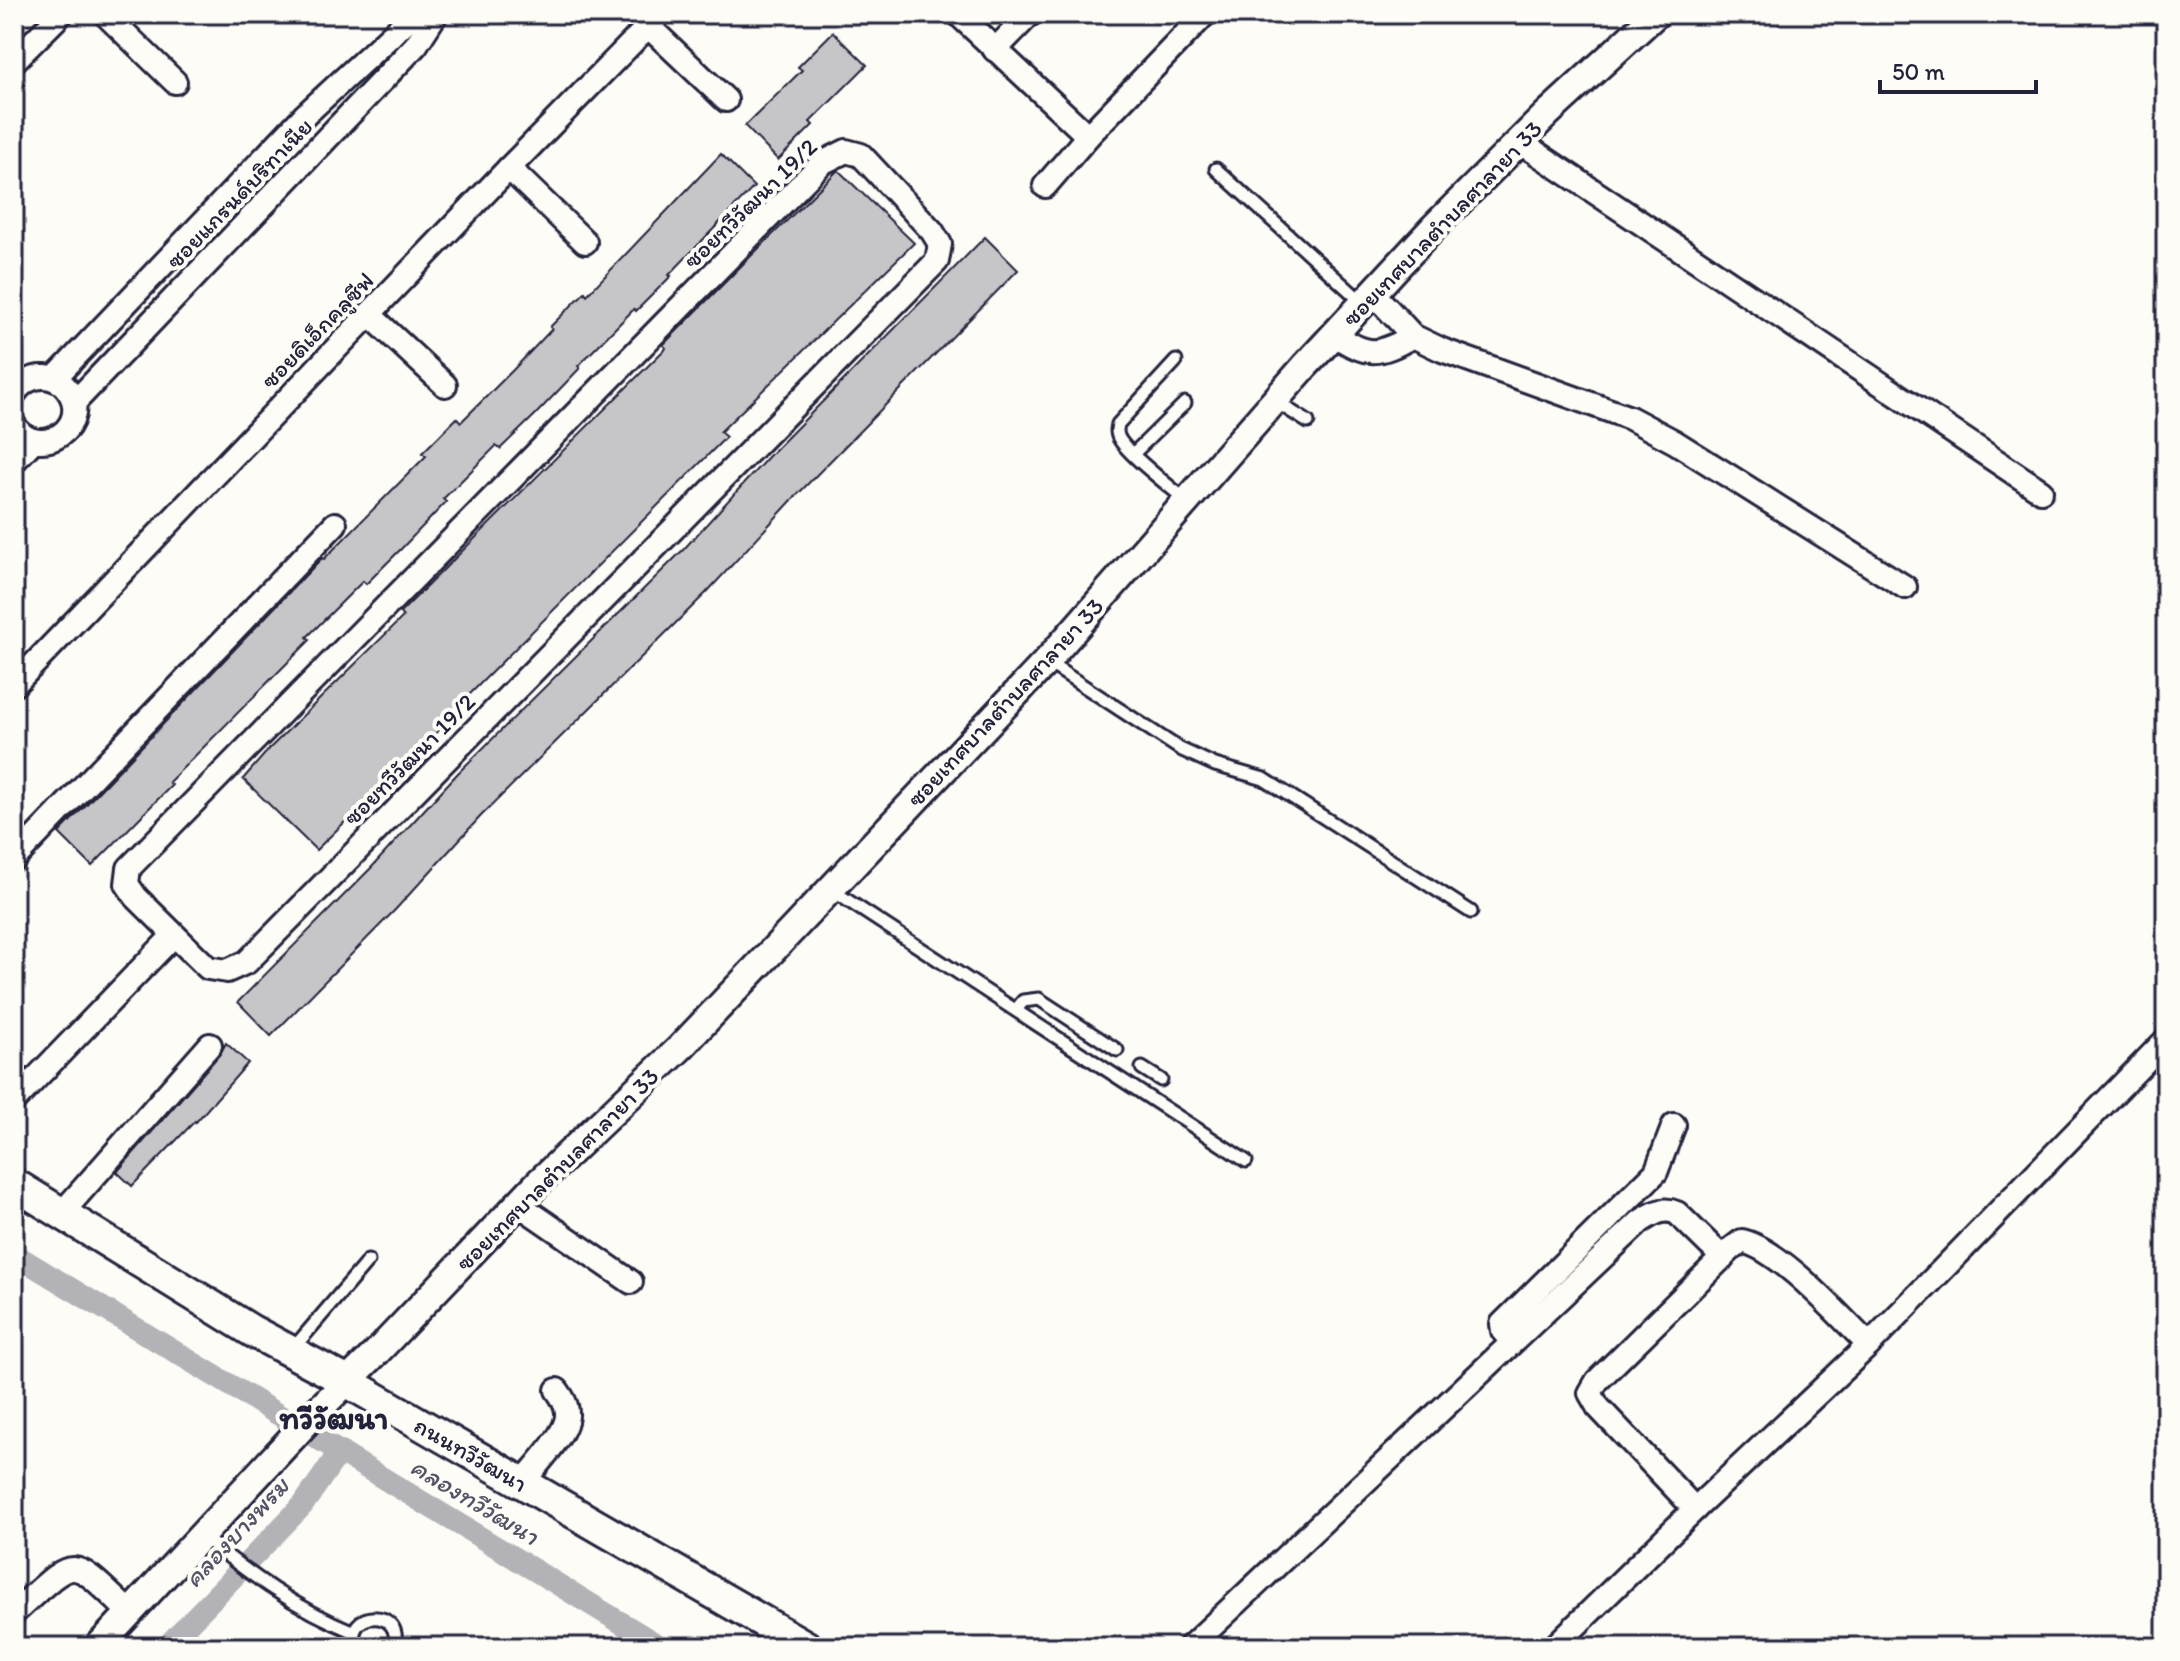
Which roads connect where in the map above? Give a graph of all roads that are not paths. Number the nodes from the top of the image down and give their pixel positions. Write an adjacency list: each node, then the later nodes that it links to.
1 (61, 14): 11 (street)
2 (105, 14): 12 (street)
3 (414, 14): 25 (street, ซอยแกรนด์บริทาเนีย)
4 (436, 14): 29 (street, ซอยแกรนด์บริทาเนีย)
5 (958, 14): 10 (street)
6 (1030, 14): 10 (street)
7 (1205, 14): 14 (street)
8 (1656, 14): 15 (street, ซอยเทศบาลตำบลศาลายา 33)
9 (654, 20): 13 (street); 16 (street, ซอยดิเอ็กคลูซีฟ)
10 (995, 50): 14 (street)
11 (14, 61)
12 (175, 82)
13 (726, 100)
14 (1088, 136): 18 (street)
15 (1520, 142): 20 (street, ซอยเทศบาลตำบลศาลายา 33); 36 (street)
16 (509, 168): 19 (street); 21 (street, ซอยดิเอ็กคลูซีฟ)
17 (1216, 169): 20 (lane)
18 (1045, 186)
19 (585, 242)
20 (1368, 298): 22 (street, ซอยเทศบาลตำบลศาลายา 33); 23 (street)
21 (369, 314): 26 (street); 41 (street, ซอยดิเอ็กคลูซีฟ)
22 (1335, 335): 23 (street); 28 (street, ซอยเทศบาลตำบลศาลายา 33)
23 (1413, 336): 39 (street)
24 (1176, 361): 34 (lane)
25 (54, 379): 27 (street); 29 (street)
26 (445, 385)
27 (14, 394)
28 (1275, 401): 31 (lane); 37 (street, ซอยเทศบาลตำบลศาลายา 33)
29 (74, 403): 33 (street, ซอยแกรนด์บริทาเนีย)
30 (1185, 403): 34 (lane)
31 (1308, 422)
32 (14, 425): 33 (street)
33 (33, 441): 35 (street, ซอยแกรนด์บริทาเนีย)
34 (1133, 454): 37 (lane)
35 (14, 461)
36 (2041, 491)
37 (1187, 501): 40 (street, ซอยเทศบาลตำบลศาลายา 33)
38 (335, 524): 42 (street)
39 (1905, 587)
40 (1046, 662): 43 (street, ซอยเทศบาลตำบลศาลายา 33); 44 (lane)
41 (14, 685)
42 (14, 859)
43 (830, 888): 46 (lane); 56 (street, ซอยเทศบาลตำบลศาลายา 33)
44 (1471, 912)
45 (173, 936): 45 (street, ซอยทวีวัฒนา 19/2); 52 (street)
46 (1016, 1010): 49 (lane); 54 (lane)
47 (2166, 1040): 62 (street)
48 (210, 1045): 57 (street)
49 (1117, 1050)
50 (1142, 1068): 51 (lane)
51 (1161, 1080)
52 (14, 1101)
53 (1674, 1125): 61 (street)
54 (1246, 1161)
55 (14, 1184): 57 (main road, ถนนทวีวัฒนา)
56 (518, 1204): 60 (street); 64 (street, ซอยเทศบาลตำบลศาลายา 33)
57 (61, 1214): 63 (main road, ถนนทวีวัฒนา)
58 (1723, 1258): 61 (street); 62 (street); 67 (street)
59 (368, 1261): 63 (lane)
60 (631, 1282)
61 (1512, 1342): 76 (street)
62 (1869, 1345): 67 (street)
63 (290, 1352): 64 (main road, ถนนทวีวัฒนา)
64 (346, 1381): 66 (main road, ถนนทวีวัฒนา); 68 (street, ซอยเทศบาลตำบลศาลายา 33)
65 (557, 1390): 66 (street)
66 (522, 1483): 75 (main road, ถนนทวีวัฒนา)
67 (1695, 1509): 77 (street)
68 (201, 1535): 70 (street, ซอยเทศบาลตำบลศาลายา 33); 71 (lane)
69 (15, 1612): 70 (street)
70 (130, 1613): 72 (street, ซอยเทศบาลตำบลศาลายา 33)
71 (354, 1632): 73 (lane); 74 (lane)
72 (98, 1647)
73 (355, 1647)
74 (394, 1647)
75 (807, 1647)
76 (1190, 1647)
77 (1554, 1647)

